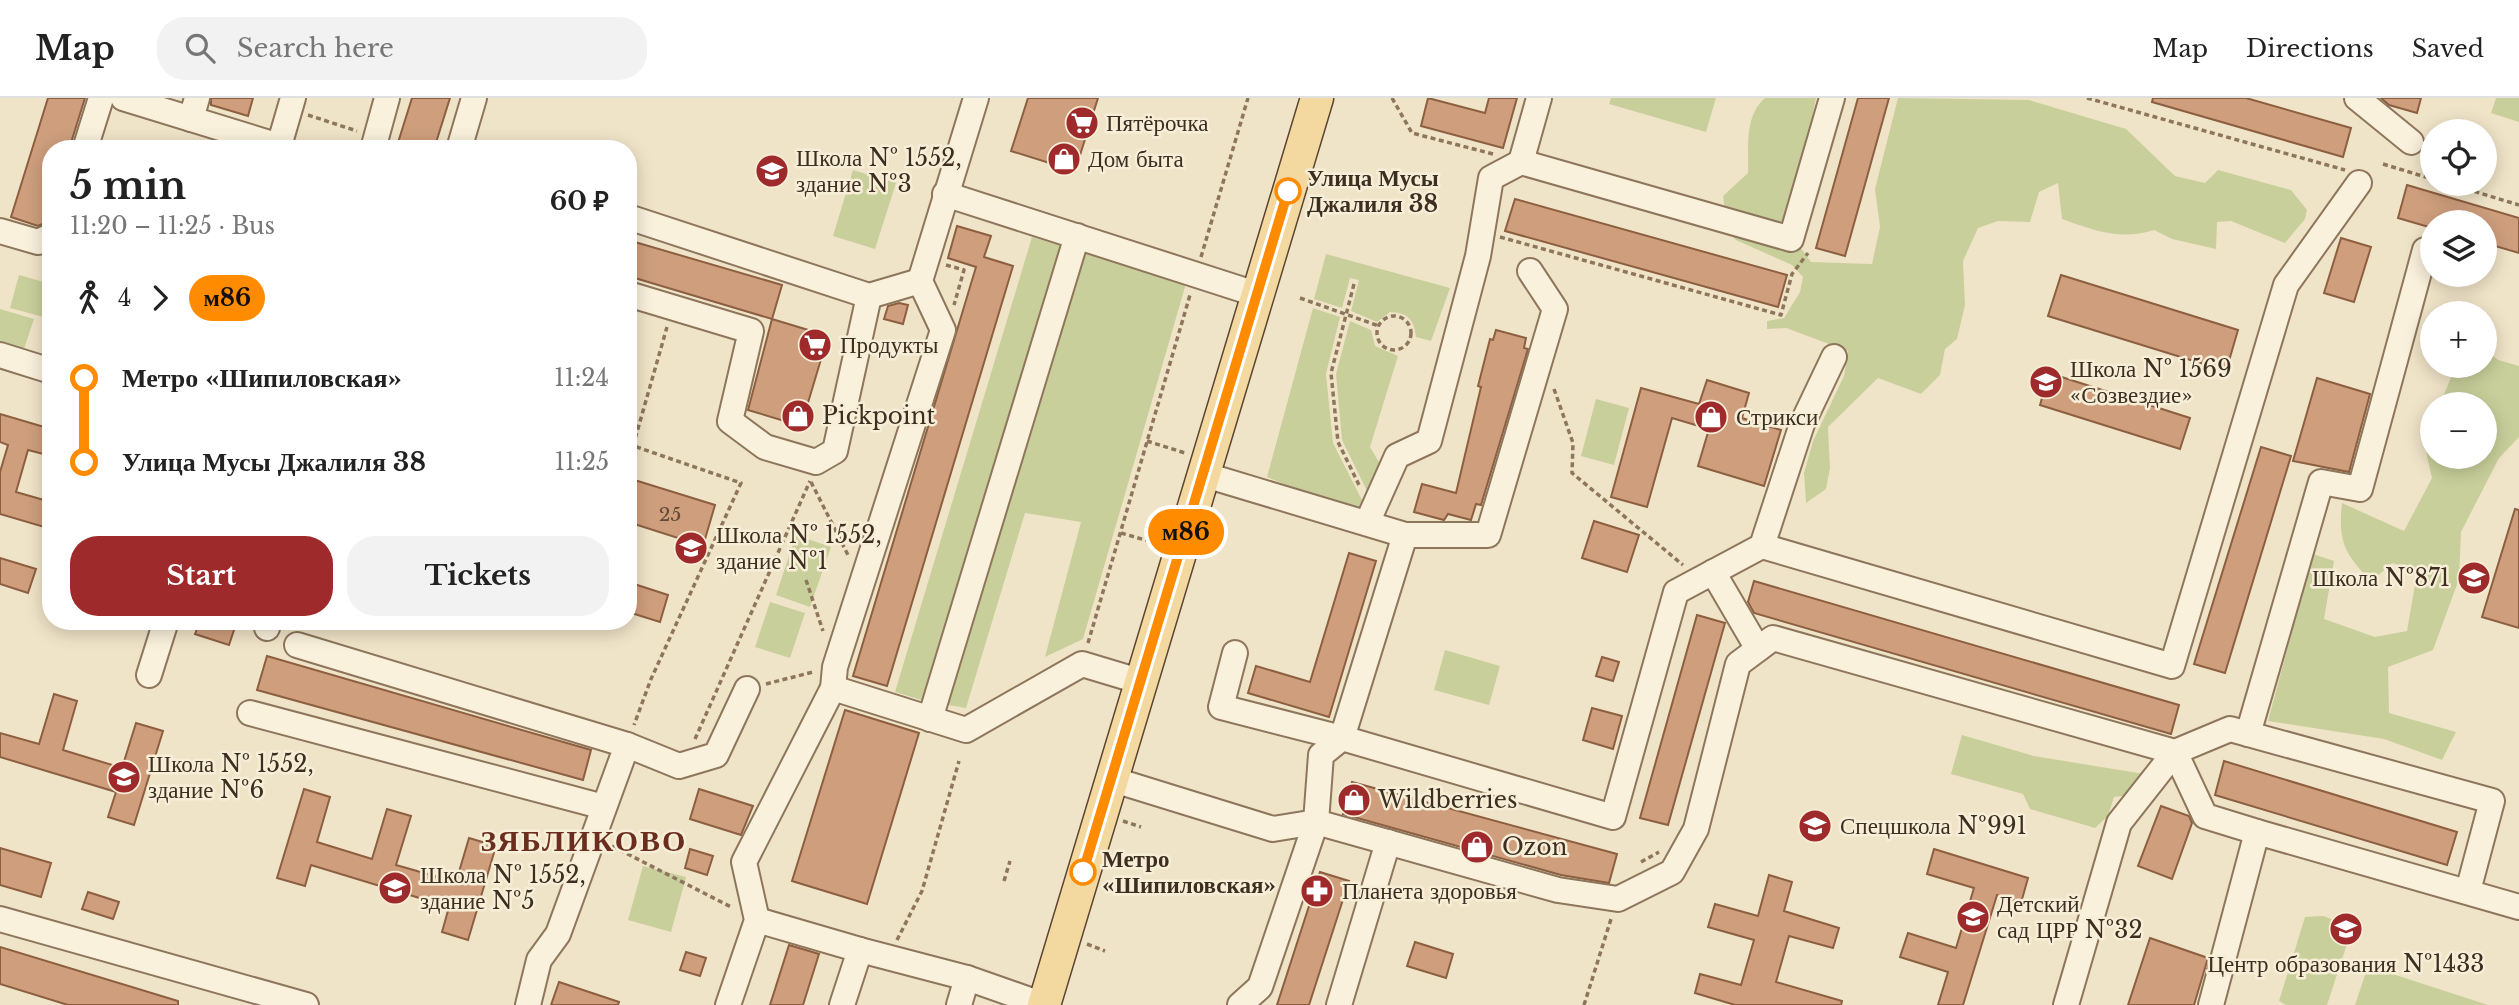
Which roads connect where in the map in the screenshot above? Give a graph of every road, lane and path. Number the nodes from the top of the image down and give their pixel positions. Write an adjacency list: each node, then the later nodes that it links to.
1 (101, 98): 16 (lane)
2 (123, 98): 14 (lane)
3 (387, 98): 19 (lane)
4 (474, 98): 20 (lane)
5 (976, 98): 26 (lane)
6 (1248, 98): 37 (path)
7 (1317, 98): 40 (main road)
8 (1392, 98): 22 (path)
9 (1539, 98): 22 (lane)
10 (1832, 98): 22 (lane)
11 (2087, 98): 25 (path)
12 (2357, 98): 21 (lane)
13 (292, 103): 15 (path); 18 (lane)
14 (194, 108): 17 (lane)
15 (349, 128)
16 (88, 140)
17 (266, 140)
18 (281, 140)
19 (375, 140)
20 (462, 140)
21 (2411, 142)
22 (1516, 164): 54 (lane)
23 (2383, 164): 24 (path)
24 (2420, 175)
25 (2356, 178): 56 (lane)
26 (945, 194): 31 (lane); 38 (lane)
27 (2489, 196): 28 (path)
28 (2519, 205)
29 (637, 220): 41 (lane)
30 (0, 231): 33 (lane)
31 (1077, 236): 37 (lane); 70 (lane)
32 (1497, 236): 34 (path)
33 (42, 240)
34 (1810, 251)
35 (2420, 268): 71 (lane)
36 (1530, 271): 47 (lane)
37 (1196, 275): 40 (lane); 64 (path)
38 (920, 281): 41 (lane); 59 (lane)
39 (1354, 284): 45 (path)
40 (1259, 295): 53 (main road)
41 (869, 296): 44 (lane)
42 (637, 297): 44 (lane)
43 (1300, 298): 45 (path)
44 (673, 307): 51 (path)
45 (1345, 314): 46 (path); 54 (path)
46 (1379, 326): 46 (path)
47 (1542, 354): 55 (lane); 57 (path)
48 (0, 355): 50 (lane)
49 (1834, 357): 56 (lane)
50 (42, 368)
51 (637, 425)
52 (637, 447): 73 (path)
53 (1202, 474): 54 (lane); 67 (main road)
54 (1370, 517): 55 (lane)
55 (1405, 535): 72 (lane)
56 (1762, 546): 57 (lane)
57 (1707, 576): 62 (lane); 72 (lane)
58 (806, 580): 66 (path)
59 (861, 581): 66 (lane); 76 (path)
60 (163, 630): 65 (lane)
61 (297, 645): 73 (lane)
62 (1758, 649): 74 (lane); 88 (lane)
63 (1235, 653): 72 (lane)
64 (1082, 664): 67 (lane); 70 (lane)
65 (149, 675)
66 (834, 677): 68 (path); 70 (lane); 91 (lane)
67 (1142, 682): 77 (main road)
68 (747, 689): 76 (lane)
69 (250, 713): 78 (lane)
70 (930, 719)
71 (2248, 734): 74 (lane); 87 (lane)
72 (1342, 738): 79 (lane)
73 (627, 745): 76 (lane); 78 (lane)
74 (2175, 752): 80 (lane); 106 (lane)
75 (959, 761): 95 (path)
76 (684, 765)
77 (1111, 779): 79 (lane); 102 (main road)
78 (604, 807): 81 (lane)
79 (1316, 822): 82 (lane); 103 (lane)
80 (2257, 832): 87 (lane); 107 (lane)
81 (593, 836): 91 (path); 98 (lane)
82 (1388, 842): 88 (lane); 104 (lane)
83 (1668, 846): 85 (path)
84 (1010, 861): 86 (path)
85 (1638, 863)
86 (1004, 881)
87 (2469, 891): 89 (lane)
88 (1618, 899): 105 (path)
89 (2519, 907)
90 (0, 919): 97 (lane)
91 (757, 920): 93 (lane); 99 (lane)
92 (1089, 938): 94 (path)
93 (860, 950): 95 (lane); 100 (lane)
94 (1105, 951)
95 (889, 957): 96 (lane)
96 (967, 978): 101 (lane); 102 (lane)
97 (306, 1005)
98 (528, 1005)
99 (728, 1005)
100 (842, 1005)
101 (959, 1005)
102 (1044, 1005)
103 (1240, 1005)
104 (1339, 1005)
105 (1584, 1005)
106 (2066, 1005)
107 (2211, 1005)

